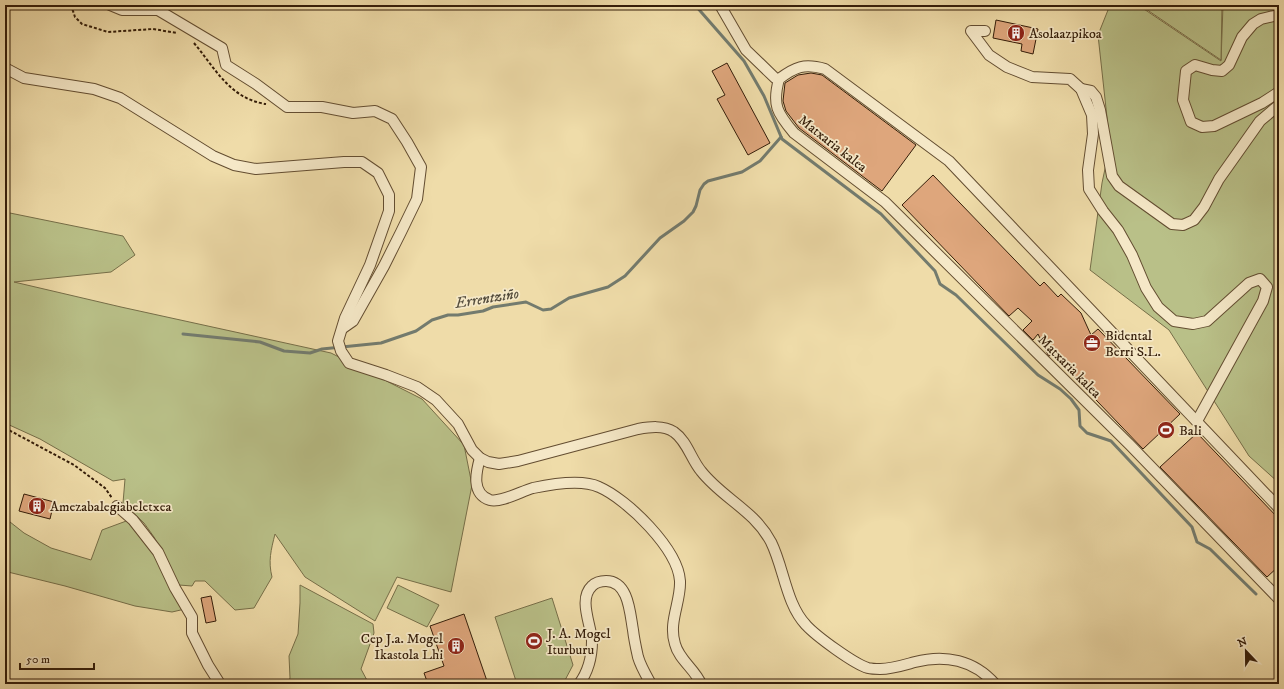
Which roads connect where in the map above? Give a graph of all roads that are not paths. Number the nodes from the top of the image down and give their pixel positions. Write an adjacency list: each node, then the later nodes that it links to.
1 (110, 5): 10 (street)
2 (720, 5): 6 (street)
3 (1274, 16): 8 (street)
4 (985, 31): 7 (street)
5 (5, 68): 10 (street)
6 (779, 79): 11 (street); 15 (street, Matxaria kalea)
7 (1081, 89): 9 (street); 11 (street)
8 (1279, 92)
9 (1279, 105)
10 (343, 328): 12 (street)
11 (1197, 421): 14 (street)
12 (480, 458): 19 (street); 20 (street)
13 (117, 506): 16 (street)
14 (1279, 508)
15 (1279, 599)
16 (220, 684)
17 (579, 684): 18 (street)
18 (652, 684)
19 (701, 684)
20 (995, 684)

